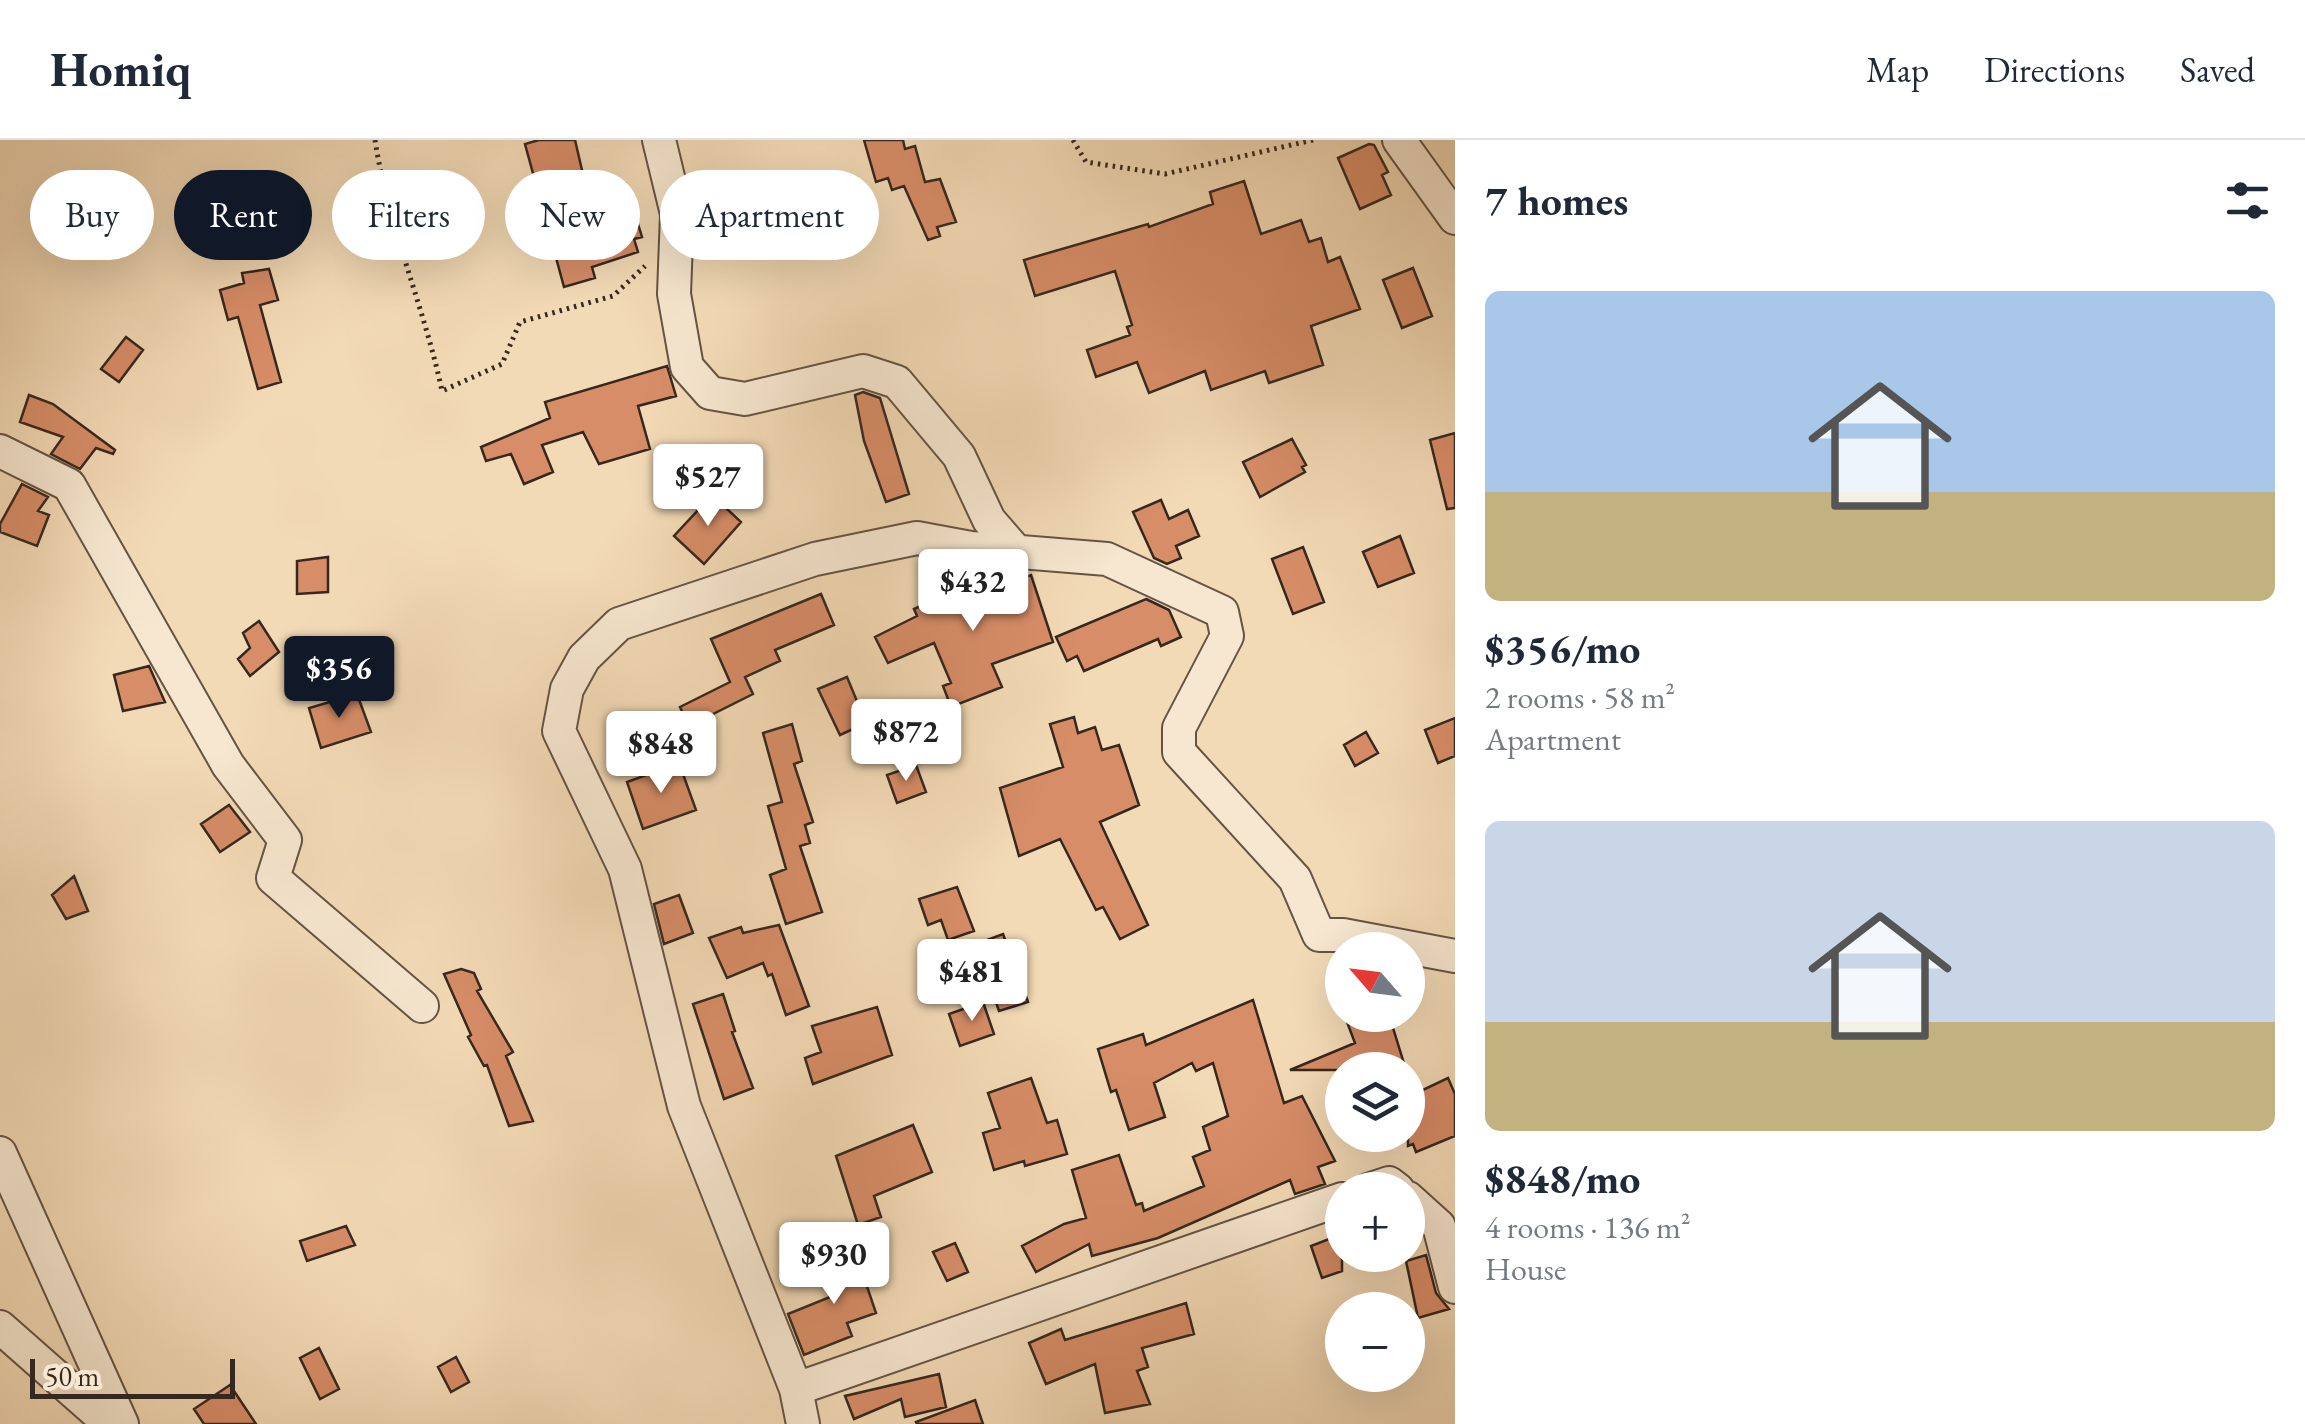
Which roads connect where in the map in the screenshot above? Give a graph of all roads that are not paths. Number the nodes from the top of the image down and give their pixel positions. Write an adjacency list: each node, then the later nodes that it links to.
1 (659, 140): 5 (street)
2 (1399, 140): 3 (street)
3 (1455, 218)
4 (0, 451): 7 (street)
5 (1014, 550): 6 (street); 13 (street)
6 (1455, 956)
7 (422, 1006)
8 (0, 1153): 15 (street)
9 (1325, 1205): 13 (street)
10 (1425, 1213): 11 (street)
11 (1455, 1287)
12 (0, 1327): 14 (street)
13 (796, 1389): 16 (street)
14 (110, 1424)
15 (122, 1424)
16 (803, 1424)

